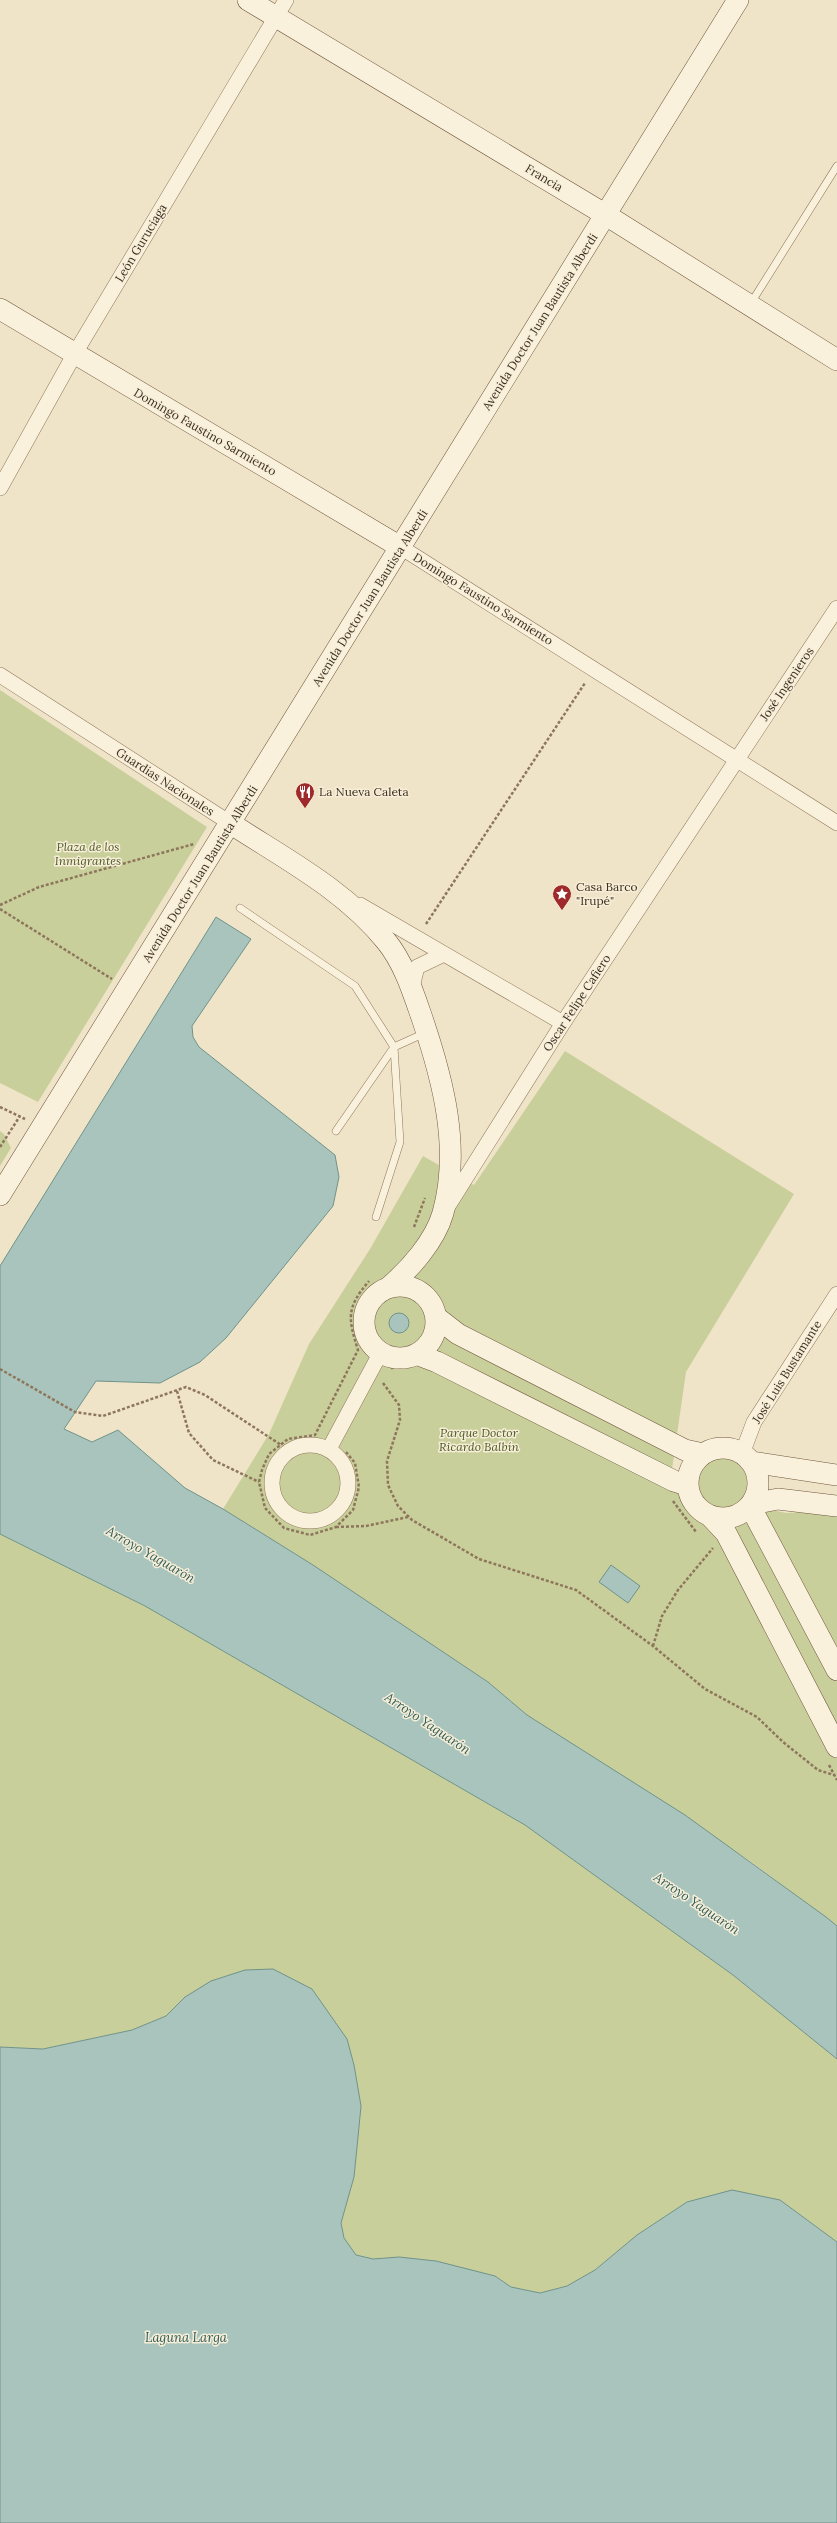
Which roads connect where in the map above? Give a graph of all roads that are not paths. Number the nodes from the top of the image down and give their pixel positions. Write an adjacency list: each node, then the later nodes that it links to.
1 (248, 0): 3 (main road, Francia)
2 (738, 0): 5 (main road, Avenida Doctor Juan Bautista Alberdi)
3 (281, 8): 5 (main road, Francia); 8 (street, León Guruciaga)
4 (837, 166): 6 (lane)
5 (606, 215): 6 (main road, Francia); 11 (main road, Avenida Doctor Juan Bautista Alberdi)
6 (750, 305): 9 (main road, Francia)
7 (0, 309): 8 (main road, Domingo Faustino Sarmiento)
8 (74, 355): 10 (street, León Guruciaga); 11 (main road, Domingo Faustino Sarmiento)
9 (837, 360)
10 (0, 488)
11 (402, 548): 14 (street, Domingo Faustino Sarmiento); 16 (main road, Avenida Doctor Juan Bautista Alberdi)
12 (837, 608): 14 (street, José Ingenieros)
13 (0, 675): 16 (street, Guardias Nacionales)
14 (736, 759): 15 (street, Domingo Faustino Sarmiento); 21 (street, Oscar Felipe Cafiero)
15 (837, 823)
16 (226, 830): 17 (main road, Guardias Nacionales); 25 (main road, Avenida Doctor Juan Bautista Alberdi)
17 (331, 888): 19 (street, Guardias Nacionales); 20 (main road, Guardias Nacionales)
18 (240, 908): 23 (lane)
19 (444, 954): 20 (street); 21 (street, Guardias Nacionales)
20 (412, 987): 22 (main road, Guardias Nacionales)
21 (563, 1023): 26 (street, Oscar Felipe Cafiero)
22 (427, 1032): 23 (lane); 26 (main road, Guardias Nacionales)
23 (394, 1047): 24 (lane); 27 (lane)
24 (336, 1131)
25 (0, 1195)
26 (442, 1215): 28 (main road, Oscar Felipe Cafiero)
27 (376, 1217)
28 (423, 1250): 29 (main road, Oscar Felipe Cafiero); 31 (main road, Oscar Felipe Cafiero)
29 (380, 1283): 31 (main road); 32 (main road)
30 (837, 1294): 36 (street, José Luis Bustamante)
31 (433, 1309): 33 (main road); 35 (main road)
32 (381, 1352): 33 (main road); 34 (street)
33 (416, 1354): 38 (main road)
34 (336, 1448): 34 (street)
35 (703, 1454): 36 (main road); 38 (main road)
36 (747, 1458): 37 (main road); 39 (main road)
37 (837, 1475)
38 (679, 1491): 41 (main road)
39 (751, 1505): 40 (main road); 41 (main road); 42 (main road)
40 (837, 1506)
41 (711, 1517): 43 (main road)
42 (837, 1670)
43 (832, 1754)

